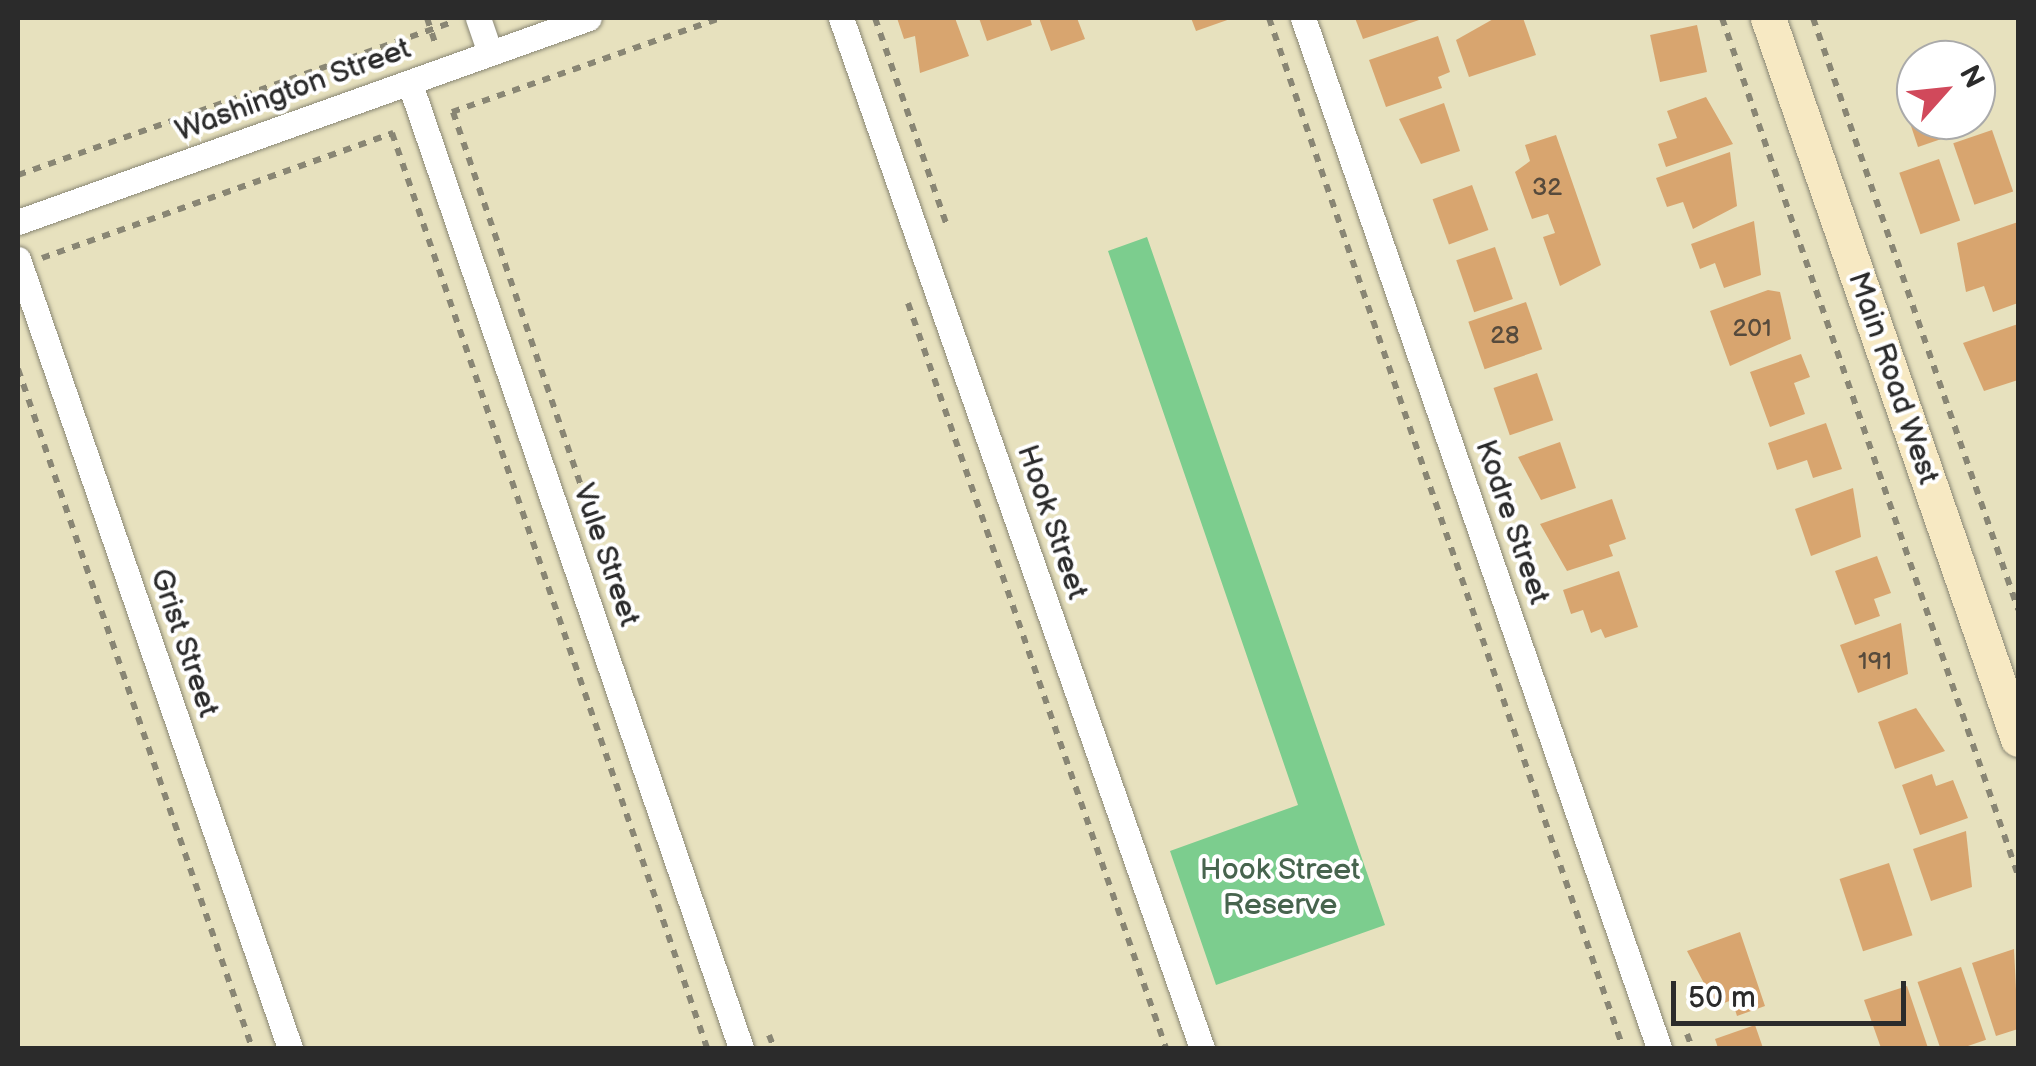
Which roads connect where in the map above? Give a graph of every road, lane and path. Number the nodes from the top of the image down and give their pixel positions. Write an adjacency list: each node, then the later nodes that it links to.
1 (478, 18): 11 (street)
2 (590, 18): 11 (street, Washington Street)
3 (720, 18): 13 (path)
4 (841, 18): 28 (street, Hook Street)
5 (1269, 18): 29 (path)
6 (1303, 18): 30 (street, Kodre Street)
7 (1722, 18): 22 (path)
8 (1768, 18): 21 (main road, Main Road West)
9 (1813, 18): 20 (path)
10 (431, 29): 15 (path)
11 (490, 52): 12 (street, Washington Street)
12 (410, 84): 13 (street, Vule Street); 16 (street, Washington Street)
13 (424, 122): 14 (path); 26 (street, Vule Street)
14 (392, 133): 17 (path); 25 (path)
15 (18, 175)
16 (18, 222)
17 (19, 262): 24 (street, Grist Street)
18 (906, 299): 27 (path)
19 (18, 370): 23 (path)
20 (2018, 608)
21 (2018, 739)
22 (2018, 876)
23 (252, 1048)
24 (290, 1048)
25 (707, 1048)
26 (741, 1048)
27 (1166, 1048)
28 (1202, 1048)
29 (1623, 1048)
30 (1659, 1048)

